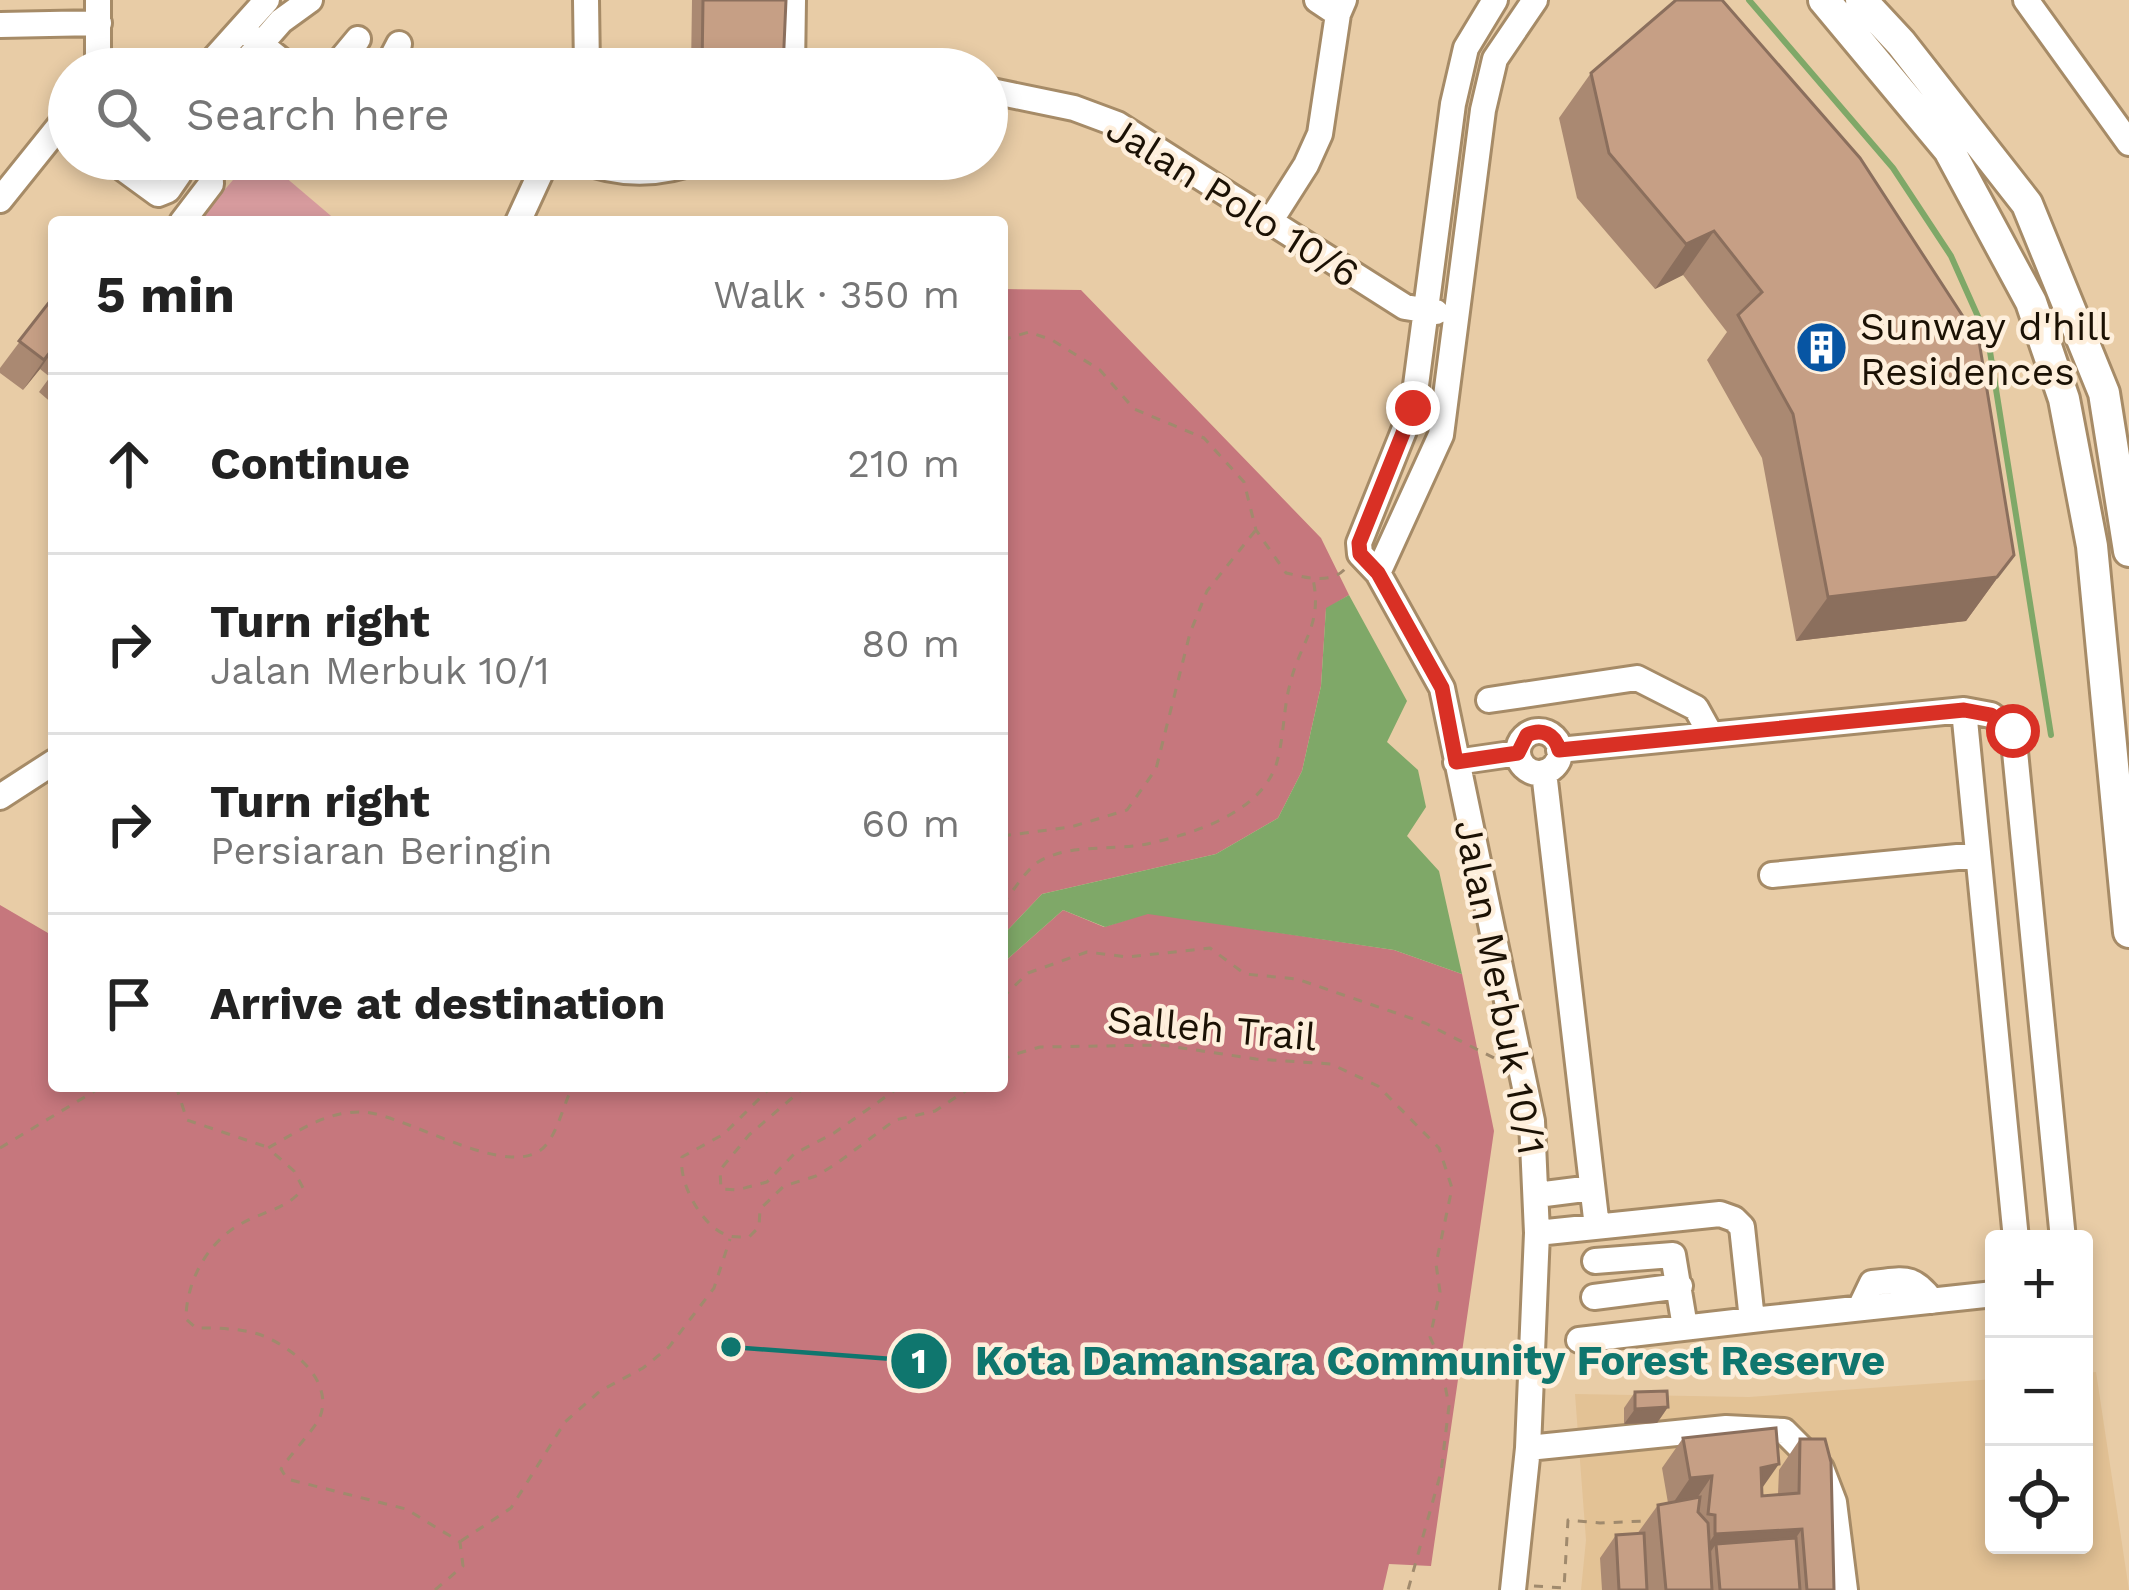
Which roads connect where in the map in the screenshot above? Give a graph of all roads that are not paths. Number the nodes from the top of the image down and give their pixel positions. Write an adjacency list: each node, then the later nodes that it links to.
1 (267, 0): 13 (street)
2 (310, 0): 13 (street)
3 (586, 0): 22 (street)
4 (793, 0): 23 (street)
5 (1495, 0): 36 (street)
6 (1534, 0): 37 (street)
7 (1824, 0): 40 (main road)
8 (1861, 0): 35 (main road)
9 (2026, 0): 25 (street)
10 (1333, 4): 34 (street)
11 (98, 12): 12 (street); 16 (street)
12 (0, 26)
13 (250, 36): 17 (street); 18 (street); 19 (street)
14 (358, 39): 20 (street)
15 (399, 44): 21 (street)
16 (98, 48)
17 (234, 48)
18 (246, 48)
19 (263, 48)
20 (350, 48)
21 (397, 48)
22 (586, 48)
23 (792, 48)
24 (1008, 94): 34 (street, Jalan Polo 10/6)
25 (2128, 138)
26 (48, 141): 31 (street)
27 (139, 180): 28 (street)
28 (175, 180)
29 (211, 180): 32 (street)
30 (537, 180): 33 (street)
31 (0, 200)
32 (187, 216)
33 (521, 216)
34 (1271, 220): 36 (street, Jalan Polo 10/6)
35 (2065, 290): 38 (main road); 39 (main road)
36 (1415, 310): 37 (street); 43 (street)
37 (1459, 313): 43 (street)
38 (2129, 413)
39 (2127, 506): 40 (main road); 41 (main road)
40 (2086, 509): 42 (main road)
41 (2129, 545): 42 (main road)
42 (2092, 546): 57 (main road)
43 (1369, 564): 51 (street, Jalan Merbuk 10/1)
44 (1538, 694): 45 (street); 47 (street); 48 (street)
45 (1489, 700)
46 (1964, 710): 48 (street); 55 (street); 58 (street)
47 (1540, 732): 49 (street); 50 (street)
48 (1711, 736): 49 (street)
49 (1559, 750): 53 (street)
50 (1518, 753): 51 (street); 53 (street)
51 (1456, 762): 61 (street, Jalan Merbuk 10/1)
52 (48, 766): 54 (street)
53 (1544, 772): 60 (street)
54 (0, 797)
55 (1978, 855): 56 (street); 59 (street)
56 (1772, 875)
57 (2129, 932)
58 (2039, 999): 59 (street); 64 (street)
59 (1993, 1004): 63 (street)
60 (1592, 1189): 61 (street); 62 (street)
61 (1537, 1195): 65 (street, Jalan Merbuk 10/1)
62 (1597, 1227): 65 (street); 70 (street)
63 (2015, 1230)
64 (2062, 1230)
65 (1537, 1233): 73 (street, Jalan Merbuk 10/1)
66 (1594, 1261): 67 (street)
67 (1680, 1286): 69 (street); 71 (street)
68 (1985, 1295): 70 (street)
69 (1594, 1297)
70 (1752, 1320): 71 (street)
71 (1685, 1328): 72 (street)
72 (1579, 1340)
73 (1528, 1448): 74 (street, Jalan Merbuk 10/1); 75 (street)
74 (1514, 1587)
75 (1845, 1590)

